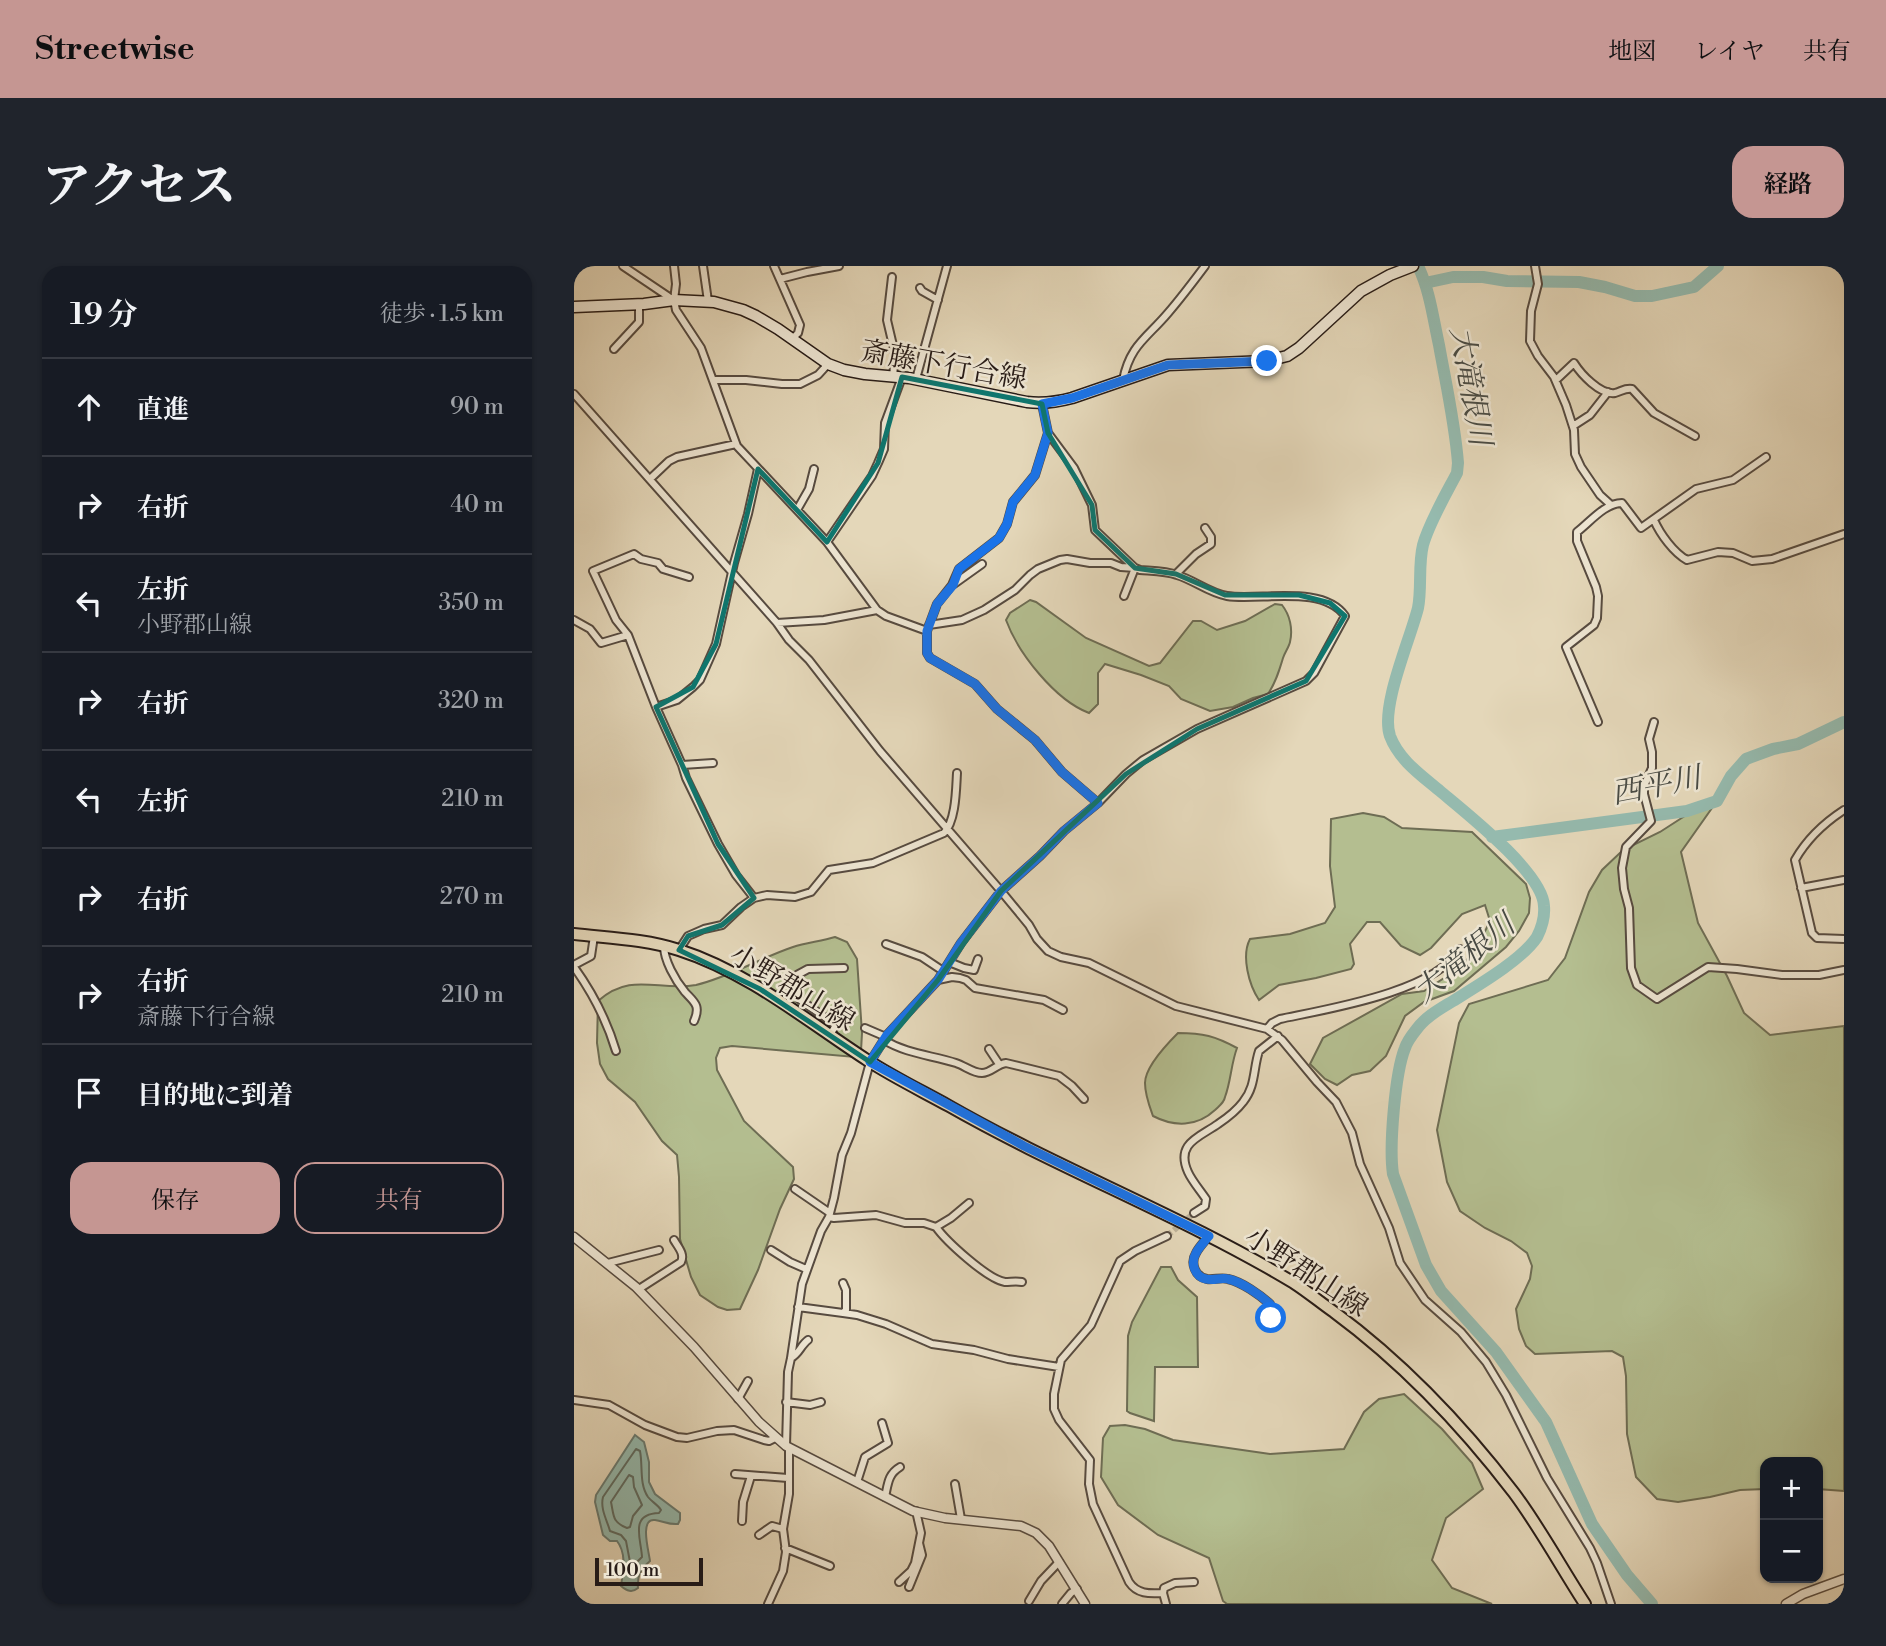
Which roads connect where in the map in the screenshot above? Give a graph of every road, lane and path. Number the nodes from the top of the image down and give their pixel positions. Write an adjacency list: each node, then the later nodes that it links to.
1 (623, 266): 13 (street)
2 (674, 266): 13 (street)
3 (703, 266): 15 (street)
4 (774, 266): 11 (street)
5 (839, 266): 11 (street)
6 (947, 266): 14 (street)
7 (1205, 266): 24 (street)
8 (1413, 266): 24 (main road, 斎藤下行合線)
9 (1535, 266): 25 (street)
10 (892, 277): 21 (street)
11 (780, 279): 18 (street)
12 (920, 288): 14 (street)
13 (674, 300): 15 (main road, 斎藤下行合線); 16 (main road, 斎藤下行合線); 23 (street)
14 (938, 300): 22 (street)
15 (708, 301): 18 (main road, 斎藤下行合線)
16 (639, 304): 17 (main road, 斎藤下行合線); 19 (street)
17 (574, 307)
18 (792, 339): 20 (main road, 斎藤下行合線)
19 (614, 349)
20 (828, 364): 21 (main road, 斎藤下行合線); 23 (street)
21 (898, 377): 22 (main road, 斎藤下行合線); 42 (street)
22 (916, 379): 28 (main road, 斎藤下行合線)
23 (714, 380): 32 (street)
24 (1123, 380): 28 (main road, 斎藤下行合線)
25 (1556, 380): 26 (street); 29 (street)
26 (1608, 392): 29 (street); 31 (street)
27 (574, 394): 36 (street)
28 (1042, 404): 30 (street)
29 (1573, 426): 37 (street)
30 (1048, 433): 44 (street); 48 (street)
31 (1695, 436)
32 (736, 444): 35 (street); 36 (street)
33 (1766, 457): 39 (street)
34 (814, 469): 38 (street)
35 (758, 470): 38 (street); 45 (street)
36 (650, 479): 45 (street)
37 (1611, 505): 39 (street); 56 (street)
38 (797, 510): 42 (street)
39 (1654, 520): 41 (street)
40 (1205, 528): 46 (street)
41 (1844, 534)
42 (827, 542): 50 (street)
43 (982, 564): 48 (street)
44 (1135, 568): 46 (street); 49 (street); 53 (street)
45 (733, 573): 52 (street); 55 (street)
46 (1176, 574): 61 (street)
47 (689, 577): 54 (street)
48 (953, 585): 53 (street)
49 (1125, 596)
50 (877, 610): 52 (street); 53 (street)
51 (574, 620): 54 (street)
52 (777, 623): 63 (street)
53 (928, 628): 61 (street)
54 (628, 635): 55 (street)
55 (656, 707): 59 (street)
56 (1598, 722)
57 (1654, 722): 79 (street)
58 (713, 763): 59 (street)
59 (682, 765): 67 (street)
60 (957, 773): 63 (street)
61 (1098, 803): 66 (street)
62 (1844, 810): 65 (street)
63 (948, 829): 66 (street); 67 (street)
64 (1844, 880): 65 (street)
65 (1801, 888): 70 (street)
66 (1001, 891): 76 (street); 85 (street)
67 (754, 898): 74 (street)
68 (574, 934): 69 (main road, 小野郡山線)
69 (594, 936): 72 (main road, 小野郡山線); 77 (street)
70 (1844, 939)
71 (886, 944): 80 (street)
72 (664, 946): 74 (main road, 小野郡山線); 83 (street)
73 (1460, 949): 85 (street)
74 (680, 950): 86 (main road, 小野郡山線)
75 (978, 959): 76 (street)
76 (949, 962): 80 (street)
77 (574, 966): 90 (street)
78 (844, 968): 86 (street)
79 (1844, 970)
80 (943, 971): 81 (street)
81 (938, 980): 82 (street); 88 (street)
82 (1063, 1010)
83 (694, 1021)
84 (865, 1028): 88 (street)
85 (1267, 1029): 87 (street)
86 (830, 1035): 91 (main road, 小野郡山線)
87 (1278, 1037): 96 (street); 152 (street)
88 (885, 1039): 91 (street); 92 (street)
89 (989, 1049): 92 (street)
90 (616, 1051)
91 (870, 1062): 97 (street); 100 (main road, 小野郡山線)
92 (999, 1064): 93 (street)
93 (1084, 1099)
94 (795, 1189): 97 (street)
95 (969, 1203): 98 (street)
96 (1195, 1213)
97 (829, 1215): 98 (street); 106 (street)
98 (936, 1227): 107 (street)
99 (1167, 1236): 115 (street)
100 (1209, 1236): 112 (street); 151 (main road, 小野郡山線)
101 (574, 1237): 105 (street)
102 (674, 1240): 109 (street)
103 (659, 1250): 105 (street)
104 (771, 1250): 106 (street)
105 (608, 1263): 109 (street)
106 (806, 1269): 110 (street)
107 (1022, 1282)
108 (843, 1283): 111 (street)
109 (639, 1289): 117 (street)
110 (798, 1307): 111 (street); 114 (street)
111 (843, 1313): 115 (street)
112 (1271, 1318)
113 (808, 1340): 114 (street)
114 (792, 1358): 119 (street)
115 (1059, 1367): 145 (street)
116 (748, 1381): 117 (street)
117 (738, 1399): 122 (street)
118 (574, 1400): 122 (street)
119 (786, 1402): 120 (street); 123 (street)
120 (821, 1402)
121 (882, 1423): 128 (street)
122 (775, 1438): 123 (street)
123 (788, 1447): 127 (street); 128 (street)
124 (900, 1467): 130 (street)
125 (735, 1475): 126 (street)
126 (751, 1476): 127 (street); 133 (street)
127 (788, 1478): 134 (street)
128 (857, 1482): 130 (street)
129 (955, 1484): 132 (street)
130 (885, 1497): 131 (street)
131 (916, 1511): 132 (street); 136 (street)
132 (961, 1519): 138 (street)
133 (742, 1521)
134 (783, 1529): 135 (street); 137 (street)
135 (759, 1535)
136 (919, 1543): 141 (street); 143 (street)
137 (785, 1548): 139 (street); 147 (street)
138 (1059, 1562): 144 (street); 146 (street)
139 (830, 1566)
140 (1844, 1580): 153 (street)
141 (899, 1582)
142 (1195, 1582): 145 (street)
143 (909, 1587)
144 (1077, 1589): 148 (street); 149 (street)
145 (1163, 1593): 150 (street)
146 (1029, 1601)
147 (768, 1604)
148 (1062, 1604)
149 (1085, 1604)
150 (1166, 1604)
151 (1585, 1604)
152 (1611, 1604)
153 (1787, 1604)

